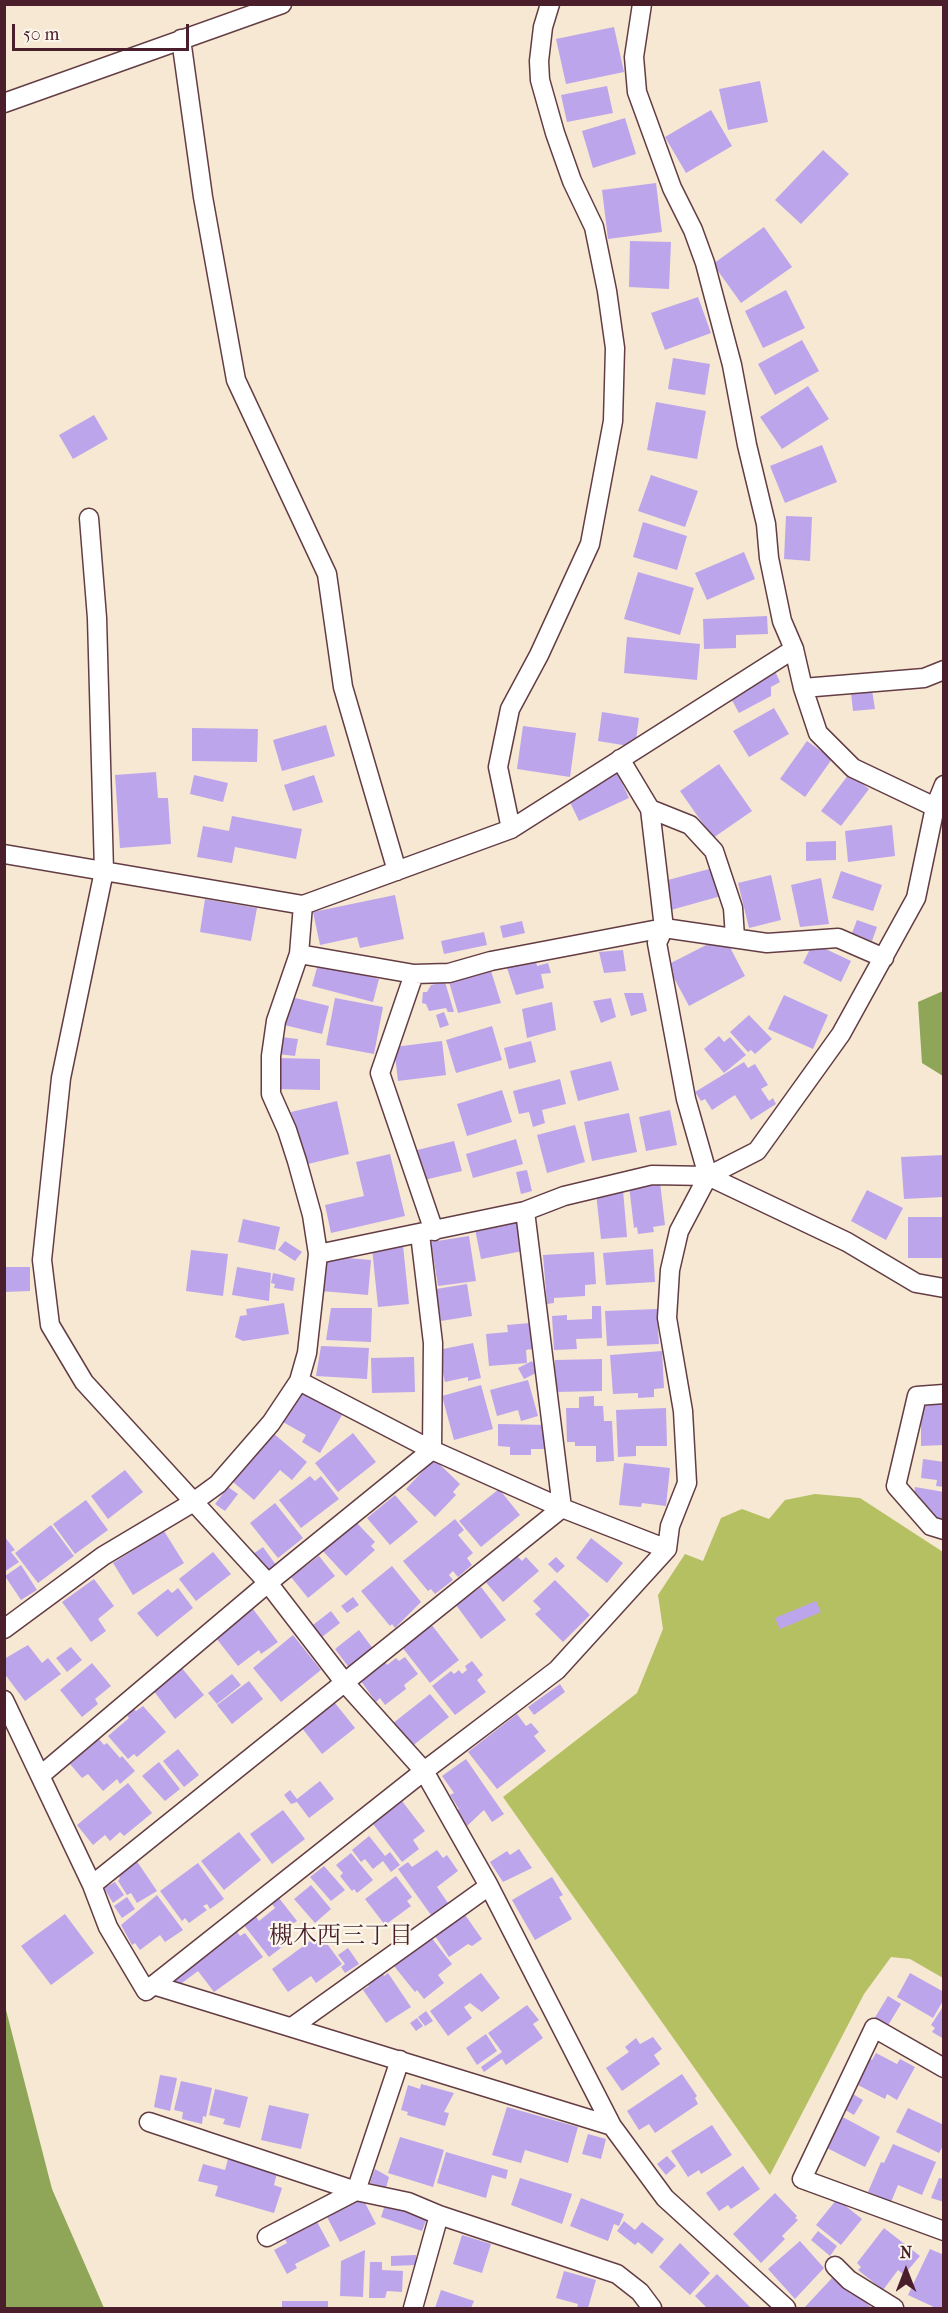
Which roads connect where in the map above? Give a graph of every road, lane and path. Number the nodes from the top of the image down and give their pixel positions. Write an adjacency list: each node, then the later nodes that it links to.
1 (282, 4): 4 (street)
2 (550, 4): 14 (street)
3 (642, 4): 7 (street)
4 (181, 39): 5 (street); 17 (street)
5 (4, 103)
6 (88, 518): 16 (street)
7 (794, 649): 9 (street); 10 (street)
8 (944, 670): 9 (street)
9 (803, 688): 12 (street)
10 (620, 759): 13 (street); 14 (street)
11 (944, 785): 12 (street)
12 (935, 807): 22 (street)
13 (650, 809): 19 (street); 20 (street)
14 (511, 829): 17 (street)
15 (4, 854): 16 (street)
16 (104, 871): 18 (street); 32 (street)
17 (397, 871): 18 (street)
18 (303, 905): 21 (street)
19 (664, 928): 20 (street); 23 (street); 24 (street)
20 (735, 937): 22 (street)
21 (299, 954): 23 (street); 27 (street)
22 (885, 958): 24 (street)
23 (414, 974): 26 (street)
24 (708, 1176): 25 (street); 28 (street); 35 (street)
25 (525, 1211): 26 (street); 33 (street)
26 (427, 1233): 27 (street); 31 (street)
27 (318, 1254): 29 (street)
28 (944, 1288)
29 (299, 1381): 31 (street); 32 (street)
30 (944, 1394): 34 (street)
31 (432, 1450): 33 (street); 36 (street)
32 (192, 1503): 36 (street); 37 (street)
33 (562, 1508): 35 (street); 38 (street)
34 (944, 1530)
35 (667, 1549): 40 (street)
36 (268, 1583): 38 (street); 41 (street)
37 (4, 1629)
38 (345, 1683): 40 (street); 42 (street)
39 (4, 1700): 41 (street)
40 (424, 1771): 43 (street); 44 (street)
41 (41, 1775): 42 (street)
42 (92, 1885): 44 (street)
43 (489, 1886): 45 (street); 49 (street)
44 (153, 1985): 45 (street)
45 (292, 2027): 46 (street)
46 (400, 2060): 49 (street); 50 (street)
47 (944, 2068): 52 (street)
48 (149, 2122): 50 (street)
49 (612, 2126): 58 (street)
50 (356, 2190): 51 (street); 53 (street)
51 (440, 2215): 55 (street); 56 (street)
52 (944, 2231)
53 (267, 2237)
54 (835, 2266): 59 (street)
55 (637, 2300): 57 (street)
56 (413, 2308)
57 (652, 2308)
58 (786, 2308)
59 (894, 2308)

